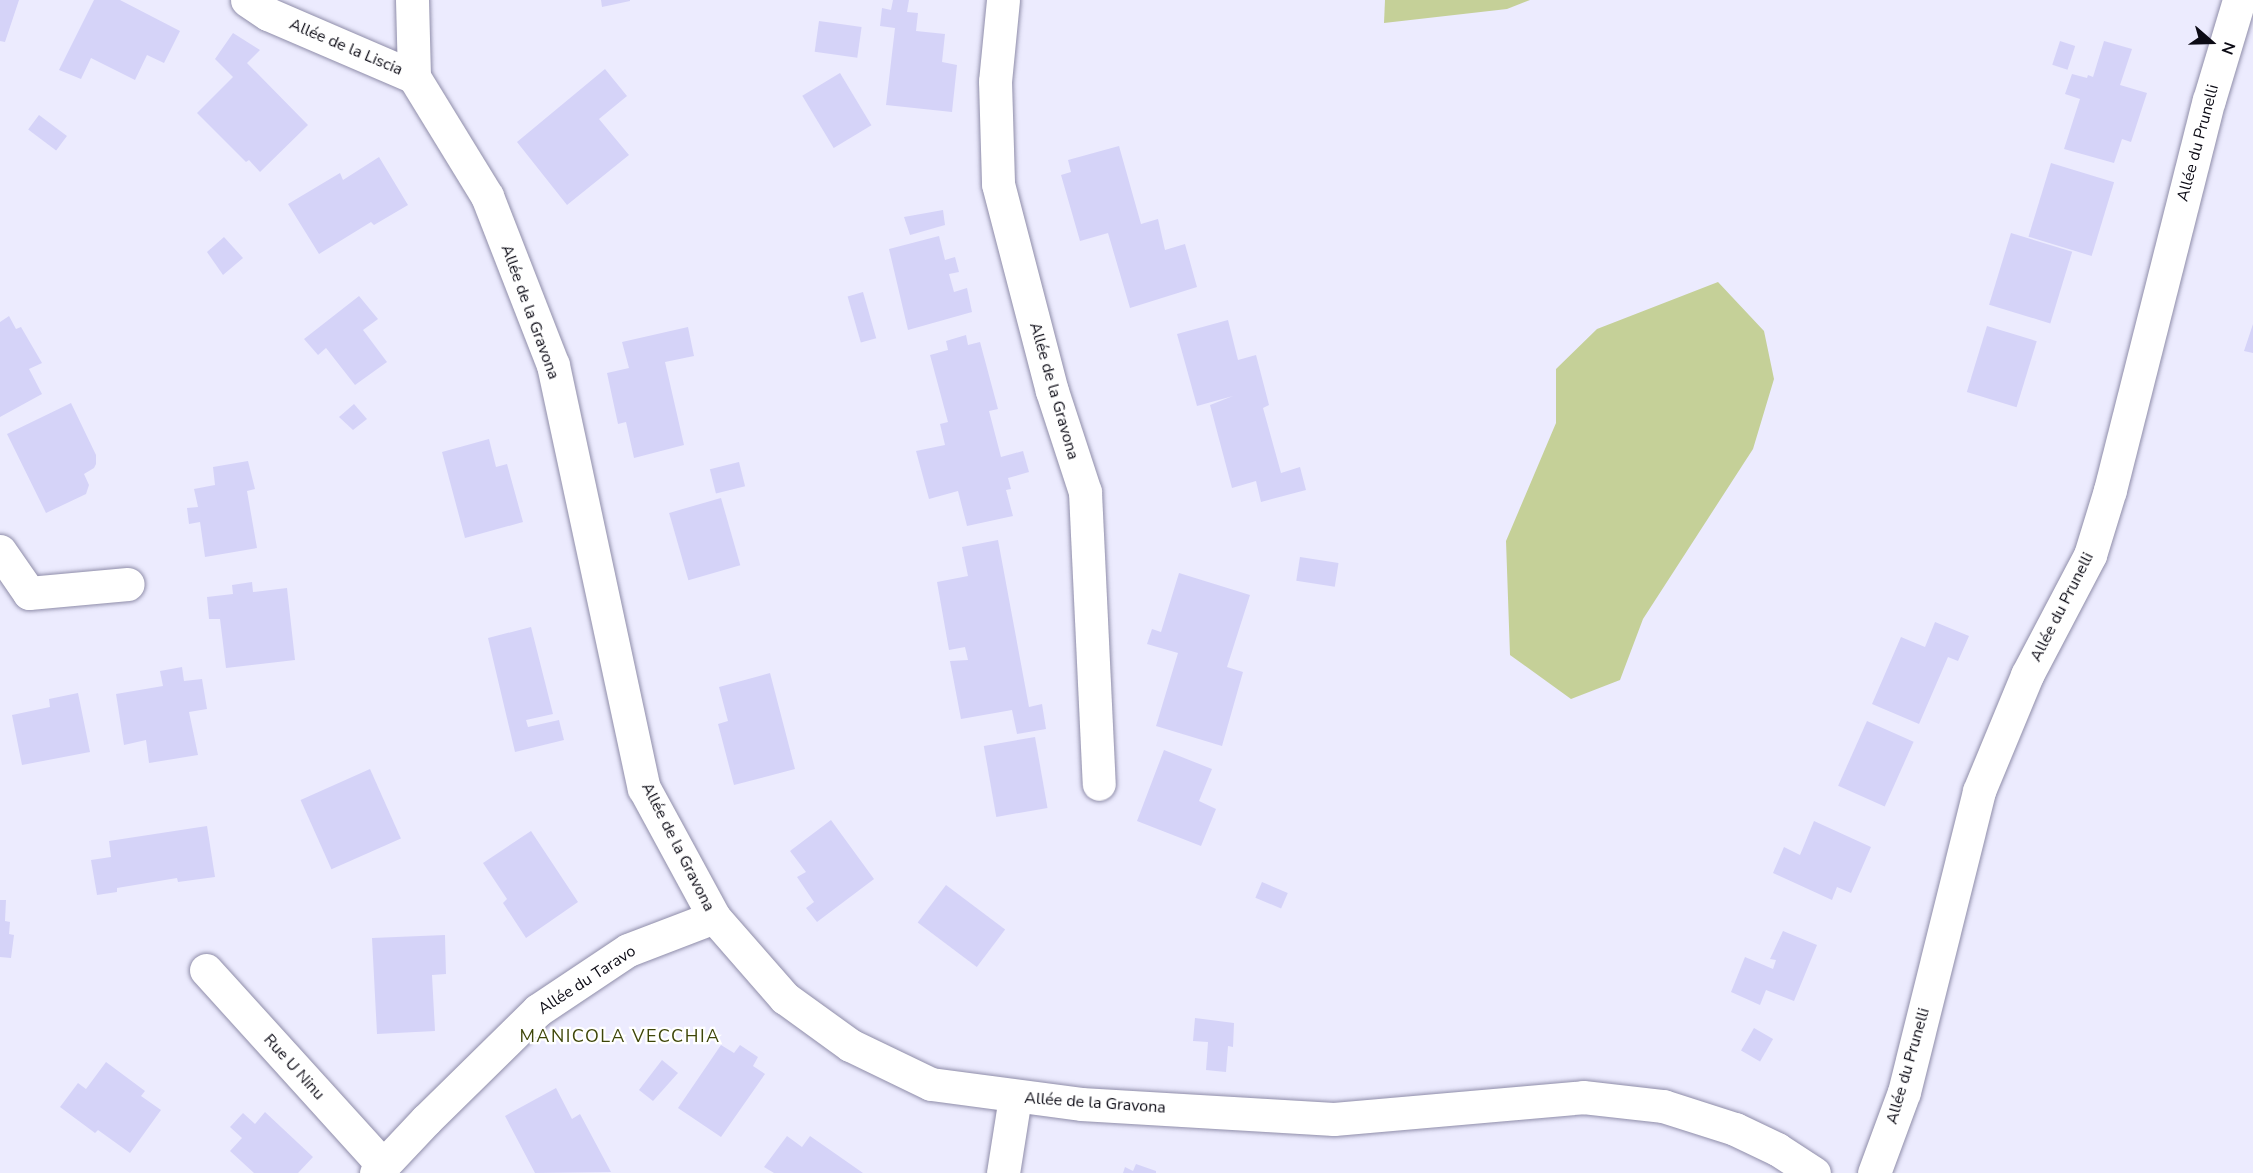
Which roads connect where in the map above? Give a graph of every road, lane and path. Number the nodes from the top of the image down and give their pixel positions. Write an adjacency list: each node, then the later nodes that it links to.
1 (247, 0): 5 (street, Allée de la Liscia)
2 (412, 0): 5 (street)
3 (1003, 0): 8 (street, Allée de la Gravona)
4 (2239, 0): 15 (street, Allée du Prunelli)
5 (414, 77): 9 (street, Allée de la Gravona)
6 (0, 551): 7 (street)
7 (128, 584)
8 (1099, 784)
9 (714, 917): 11 (street, Allée de la Gravona); 12 (street, Allée du Taravo)
10 (206, 970): 12 (street, Rue U Ninu)
11 (1015, 1097): 13 (street); 14 (street, Allée de la Gravona)
12 (379, 1169)
13 (1003, 1173)
14 (1814, 1173)
15 (1874, 1173)

